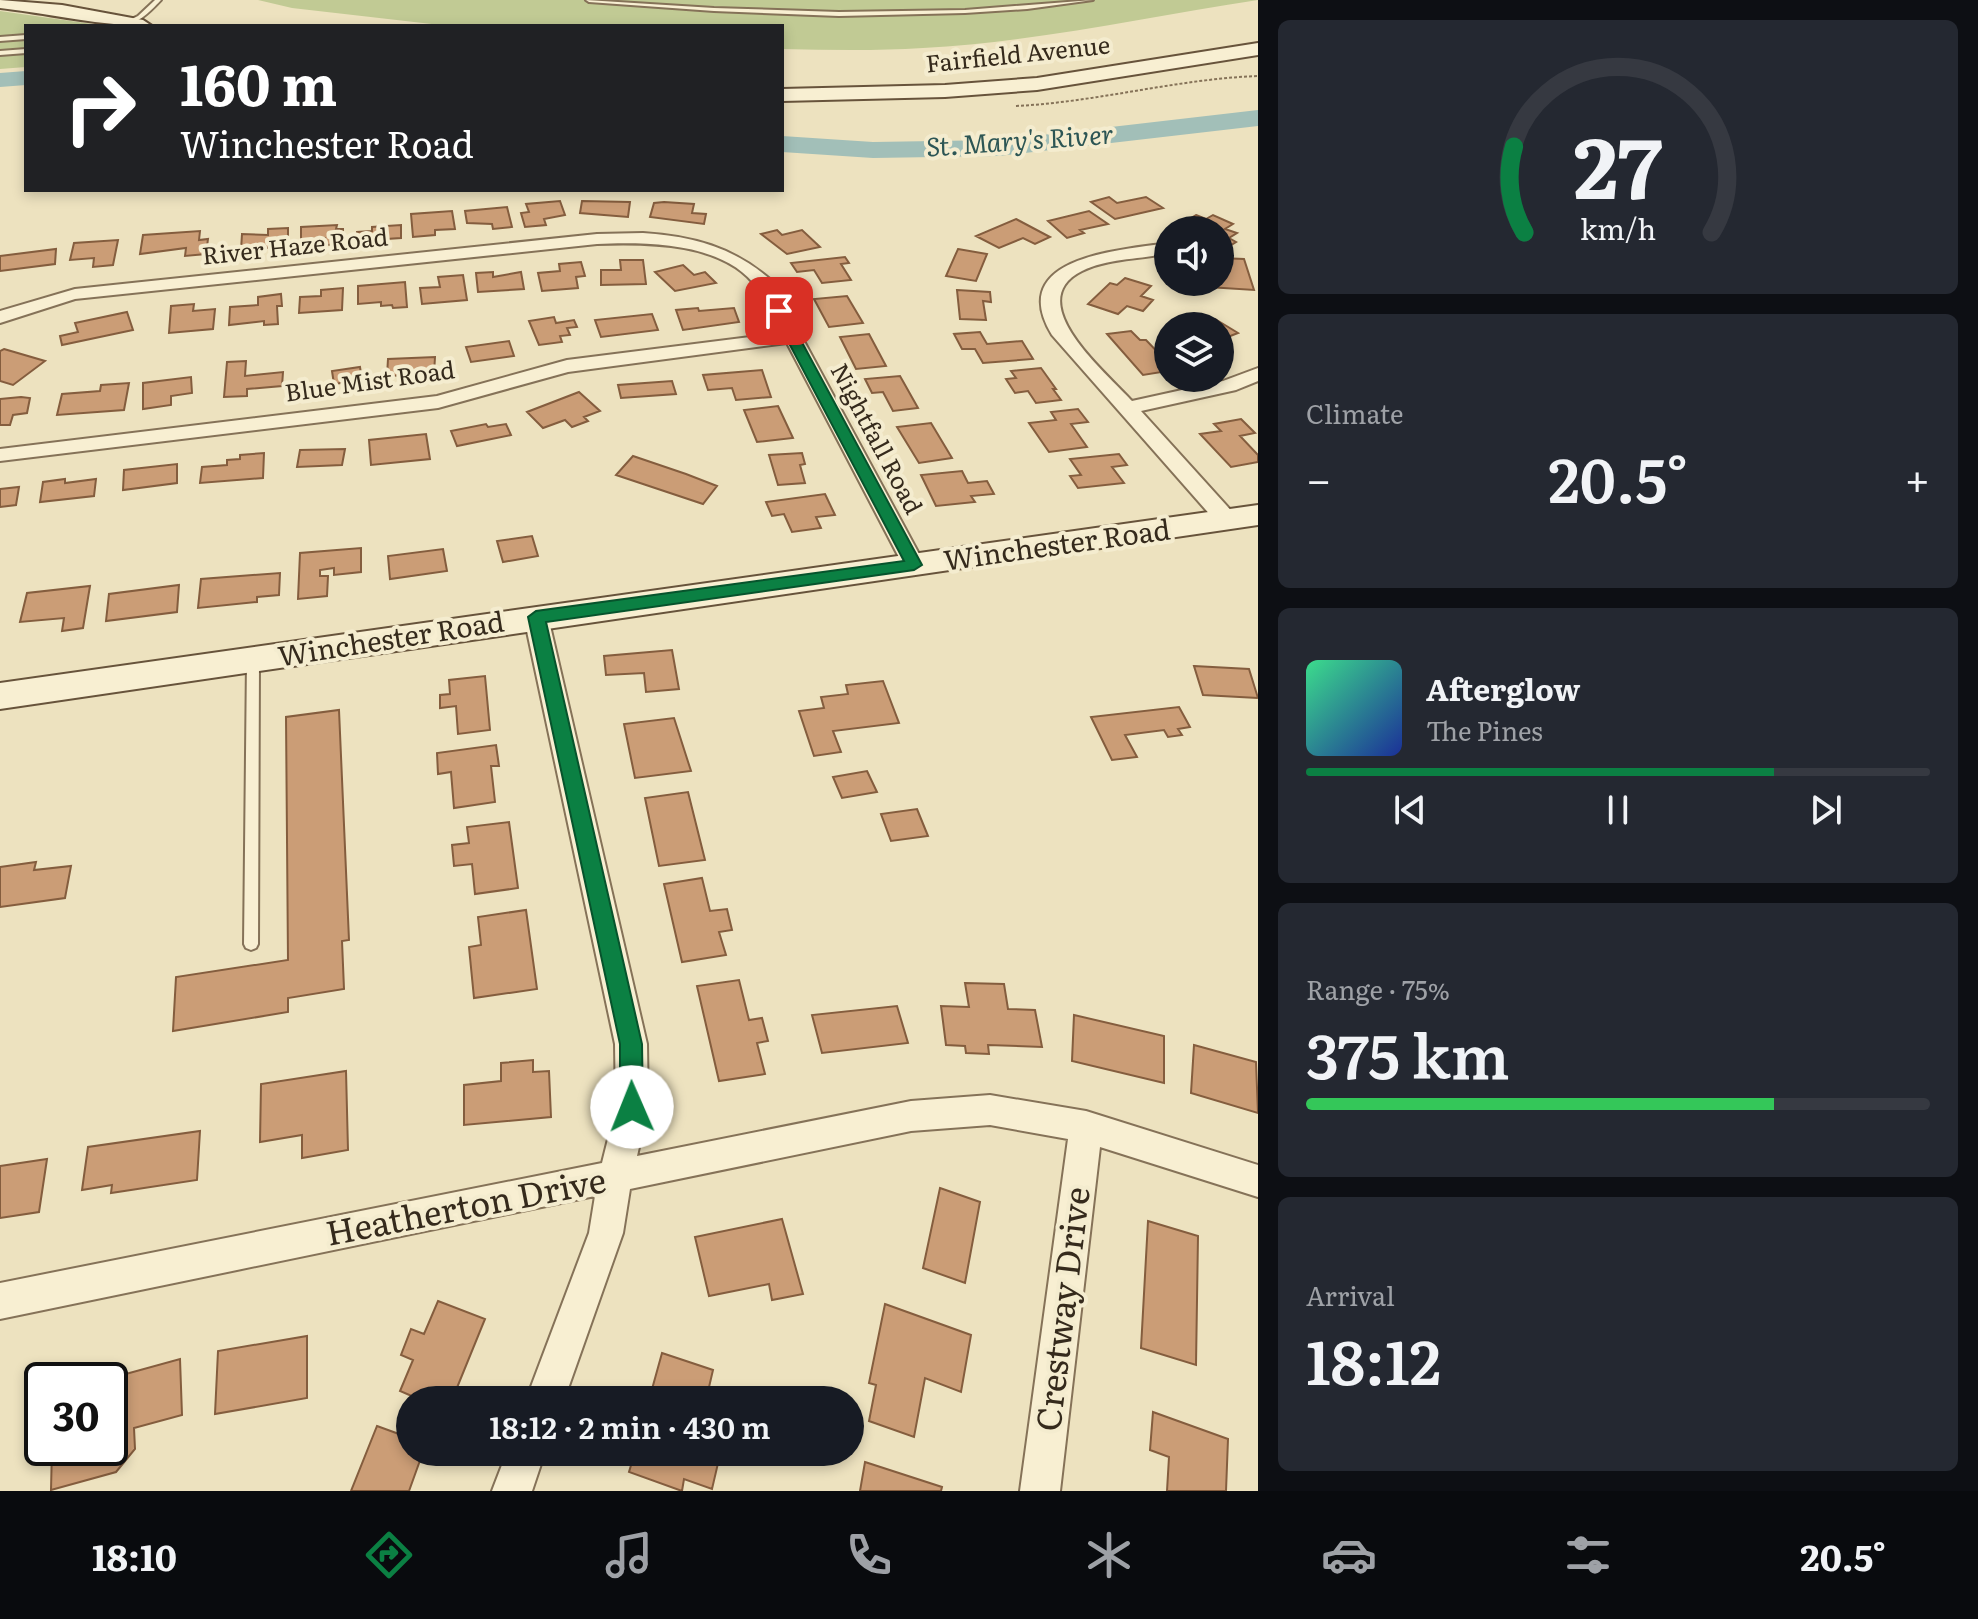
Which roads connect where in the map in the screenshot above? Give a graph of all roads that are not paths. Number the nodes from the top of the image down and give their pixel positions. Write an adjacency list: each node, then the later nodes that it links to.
1 (158, 0): 6 (lane)
2 (589, 0): 3 (lane)
3 (1090, 0)
4 (0, 3): 5 (street)
5 (126, 24)
6 (132, 24)
7 (24, 37): 8 (lane)
8 (0, 39)
9 (1258, 49): 12 (street, Fairfield Avenue)
10 (24, 51): 11 (lane)
11 (0, 53)
12 (784, 95)
13 (597, 239): 15 (street, River Haze Road); 16 (street, Nightfall Road)
14 (1154, 250): 18 (street)
15 (0, 317)
16 (792, 337): 19 (street, Blue Mist Road); 21 (street, Nightfall Road)
17 (1258, 374): 18 (street)
18 (1129, 408): 20 (street)
19 (0, 455)
20 (1243, 518): 21 (street, Winchester Road)
21 (914, 565): 22 (street, Winchester Road)
22 (536, 617): 23 (street, Winchester Road); 27 (street)
23 (253, 660): 24 (street, Winchester Road); 25 (lane)
24 (0, 696)
25 (251, 944)
26 (1086, 1127): 27 (street, Heatherton Drive); 28 (street, Heatherton Drive); 33 (street, Crestway Drive)
27 (615, 1177): 29 (street, Heatherton Drive); 30 (street)
28 (1258, 1181)
29 (0, 1301)
30 (550, 1386)
31 (521, 1466): 32 (street)
32 (512, 1491)
33 (1040, 1491)

